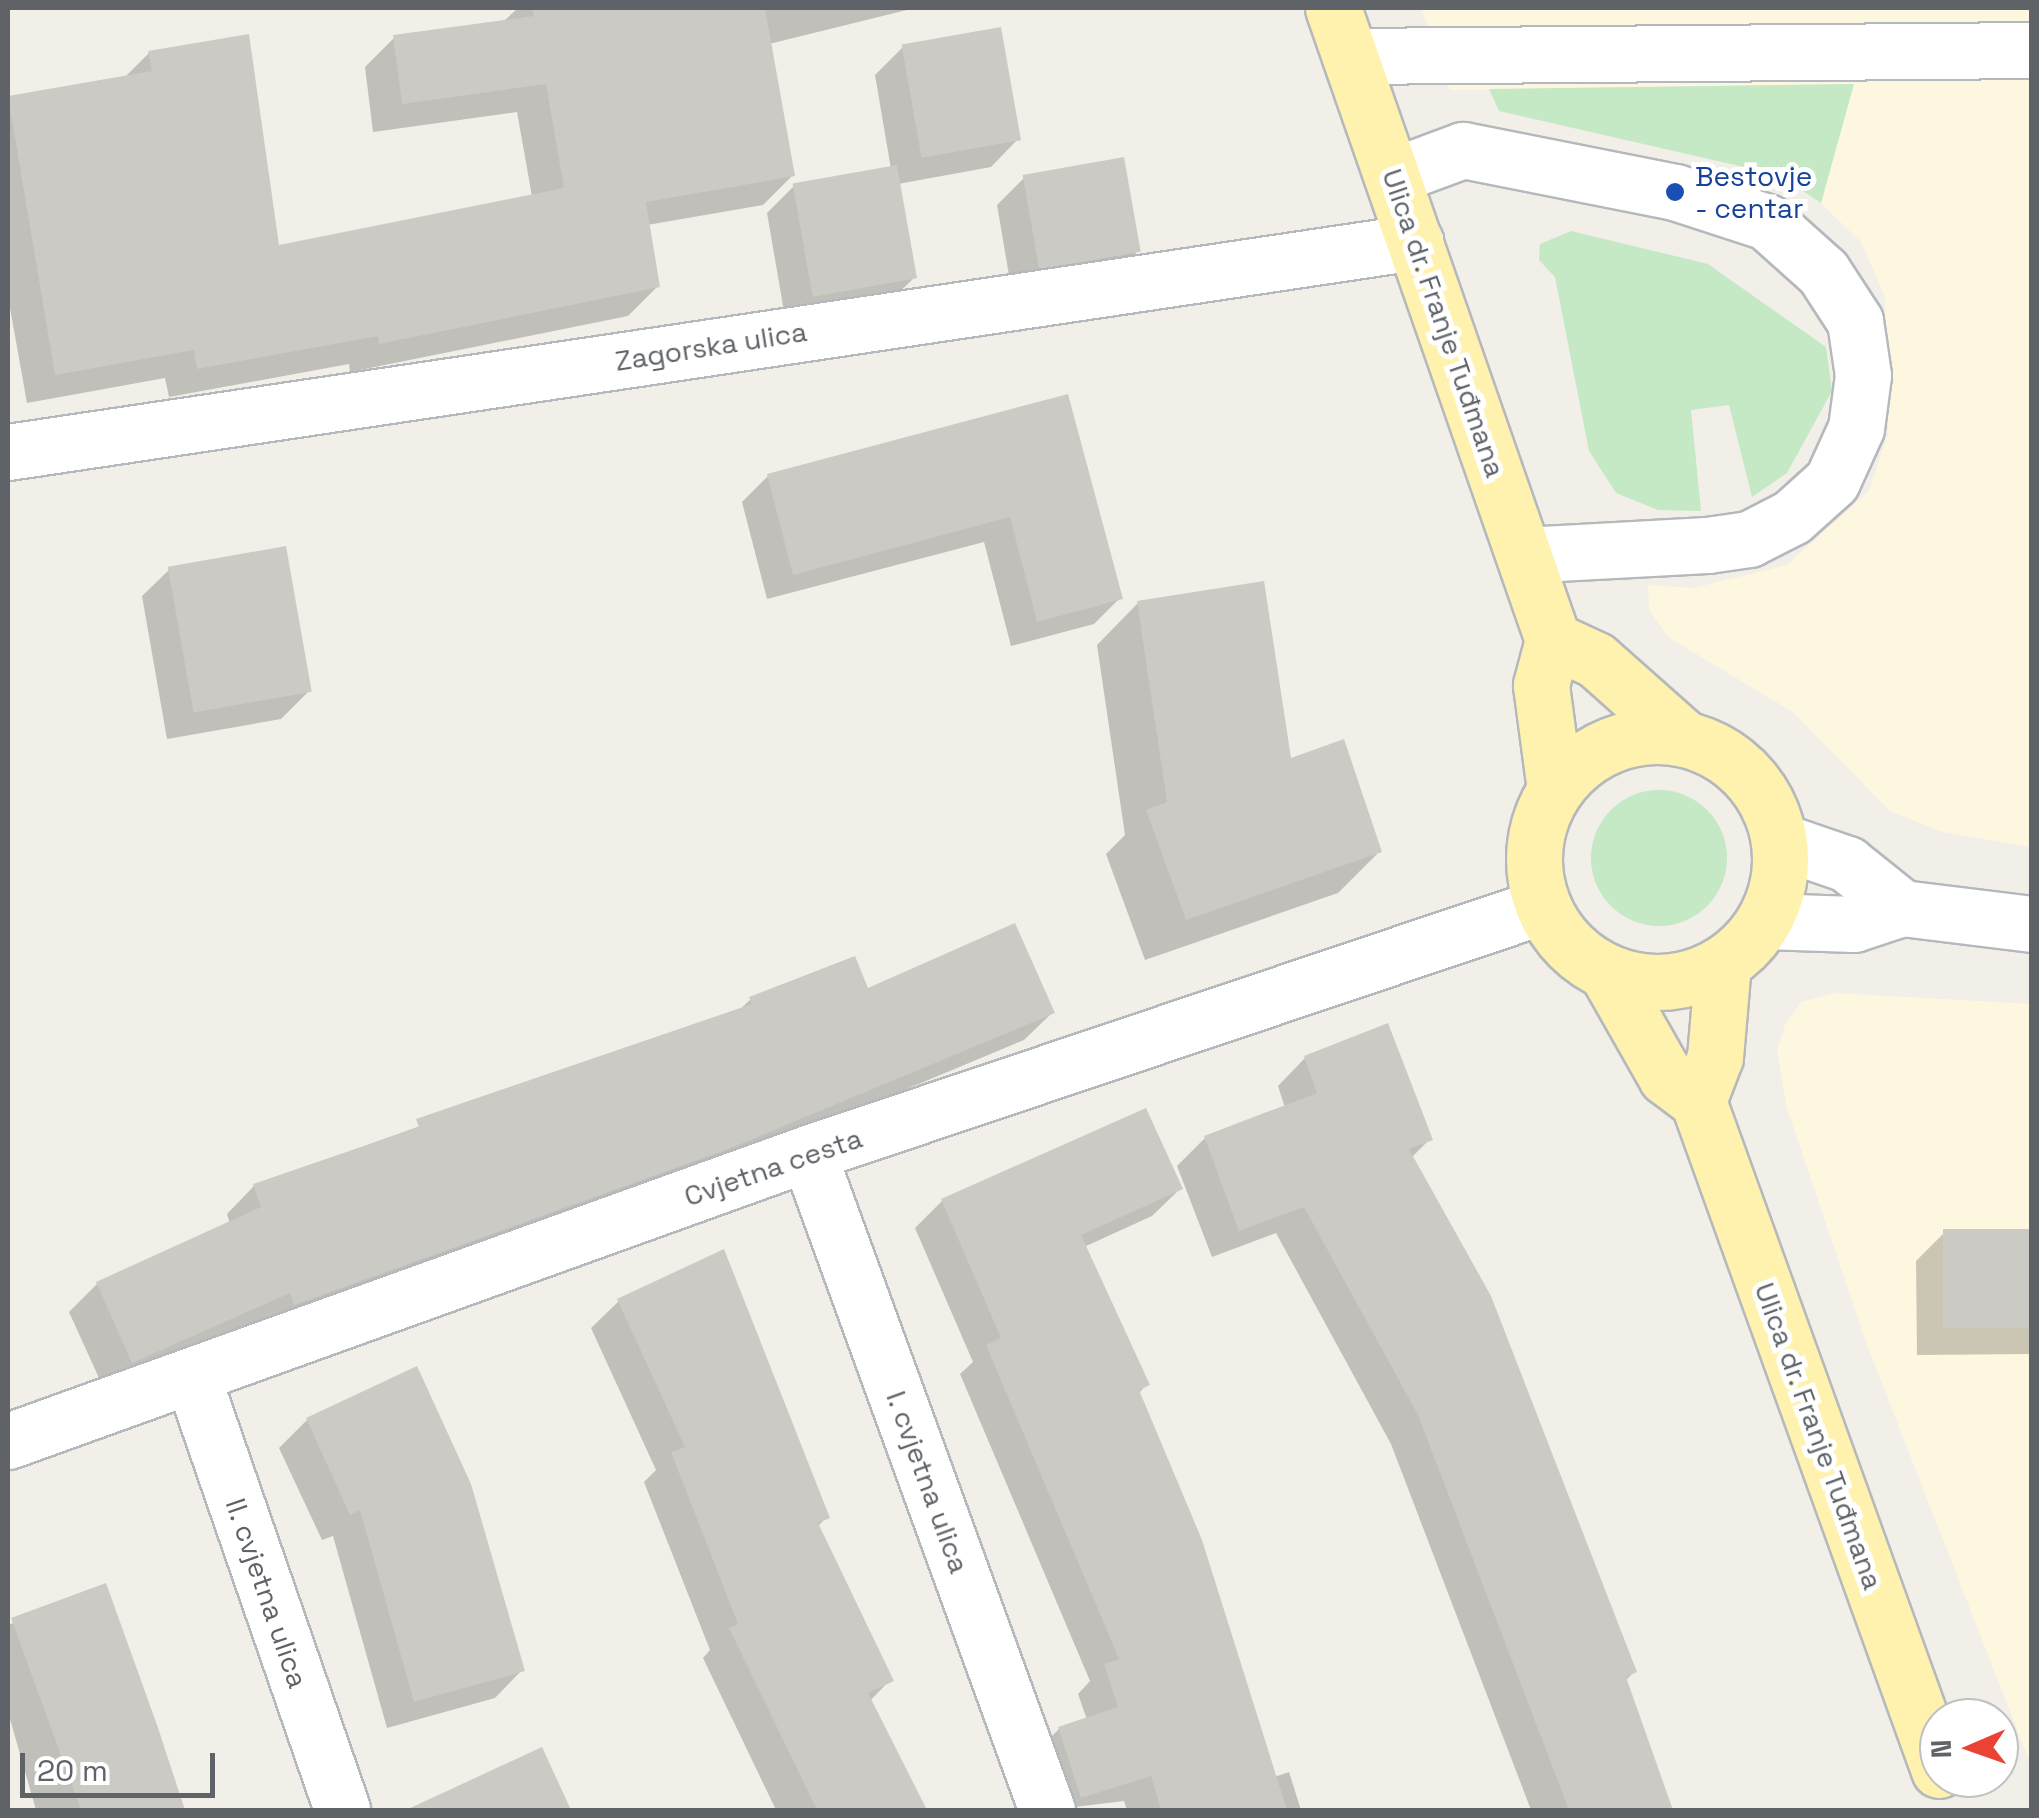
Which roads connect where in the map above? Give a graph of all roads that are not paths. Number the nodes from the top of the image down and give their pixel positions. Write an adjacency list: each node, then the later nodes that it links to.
1 (1342, 32): 2 (street); 3 (main road, Ulica dr. Franje Tuđmana)
2 (2032, 50)
3 (1392, 176): 4 (main road, Ulica dr. Franje Tuđmana); 6 (street)
4 (1416, 242): 5 (street, Zagorska ulica); 6 (main road, Ulica dr. Franje Tuđmana)
5 (8, 452)
6 (1524, 555): 7 (main road, Ulica dr. Franje Tuđmana)
7 (1553, 640): 8 (main road); 9 (main road)
8 (1684, 738): 9 (main road); 10 (main road)
9 (1555, 790): 11 (main road)
10 (1780, 841): 12 (street); 13 (main road)
11 (1543, 906): 16 (main road); 18 (street, Cvjetna cesta)
12 (1902, 908): 13 (street); 14 (street)
13 (1764, 921): 15 (main road)
14 (2032, 924)
15 (1723, 964): 16 (main road); 17 (main road)
16 (1607, 972): 17 (main road, Ulica dr. Franje Tuđmana)
17 (1698, 1102): 21 (main road, Ulica dr. Franje Tuđmana)
18 (808, 1153): 19 (street, Cvjetna cesta); 23 (street, I. cvjetna ulica)
19 (192, 1376): 20 (street, Cvjetna cesta); 22 (street, II. cvjetna ulica)
20 (8, 1441)
21 (1919, 1715)
22 (342, 1810)
23 (1047, 1810)

